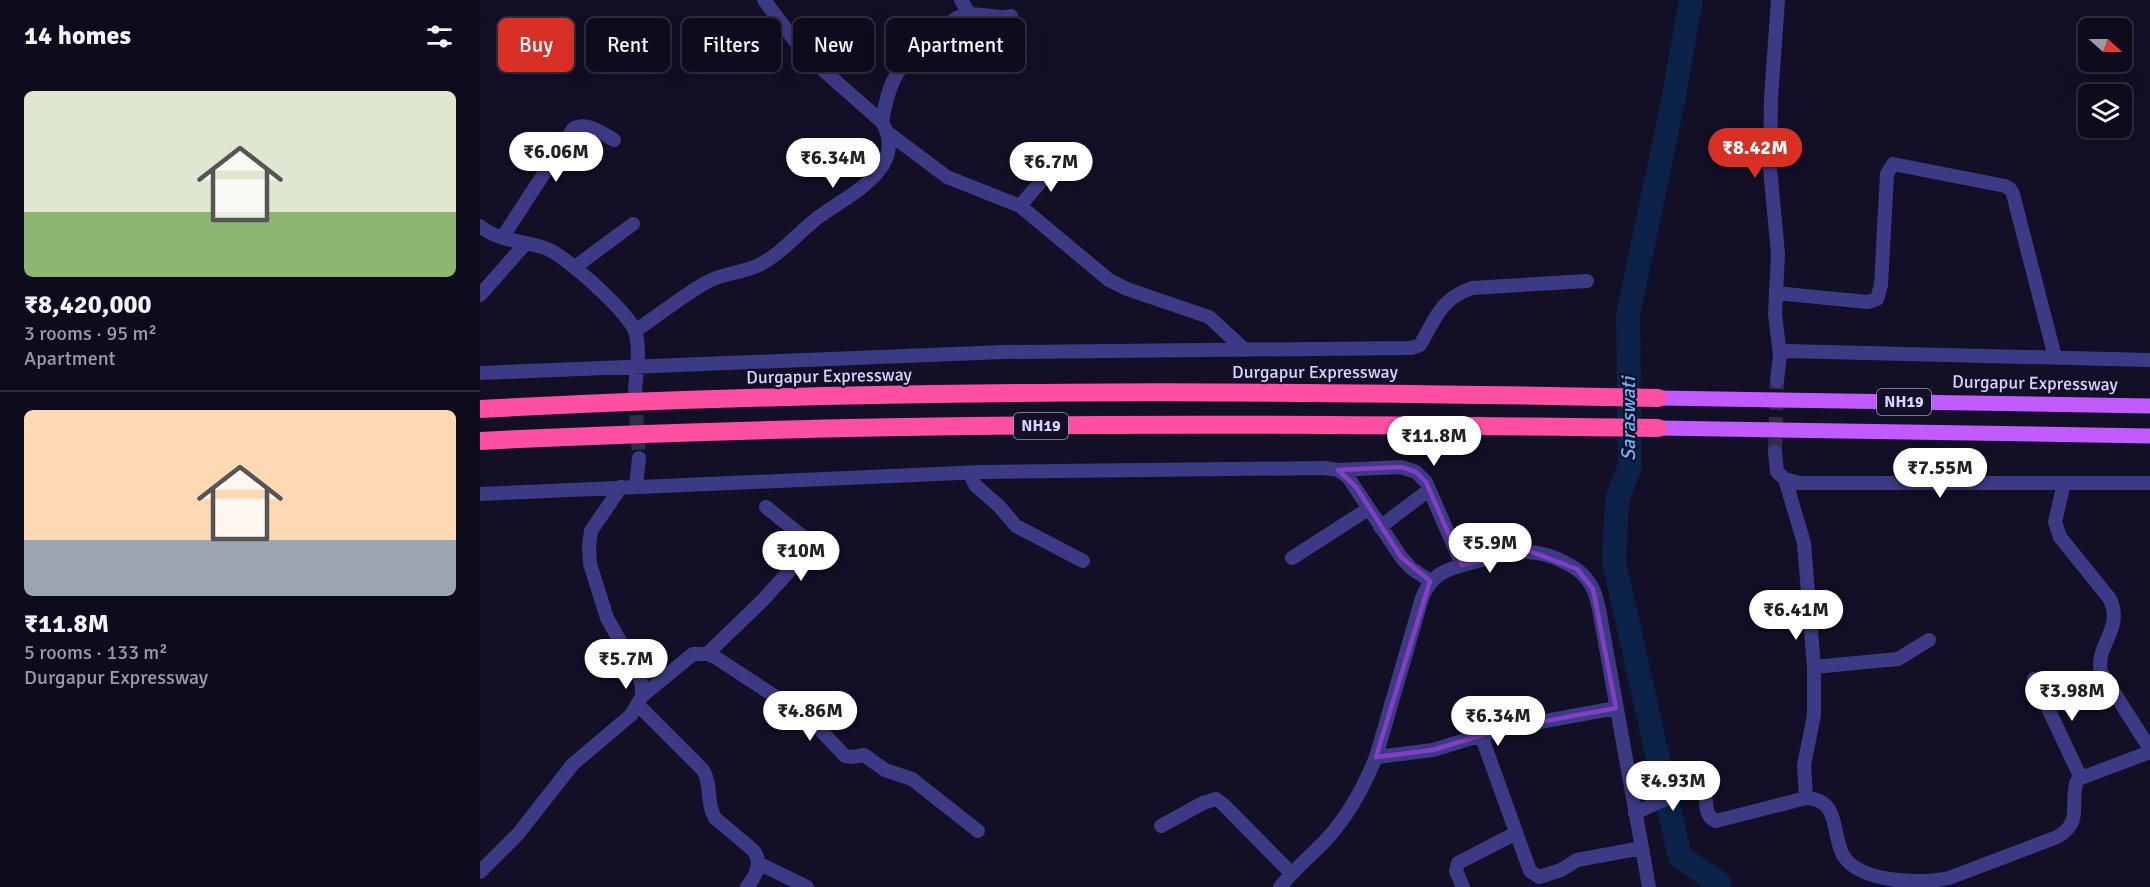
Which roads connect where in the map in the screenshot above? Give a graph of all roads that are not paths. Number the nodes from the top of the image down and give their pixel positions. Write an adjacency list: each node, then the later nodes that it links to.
1 (1778, 0): 15 (street)
2 (767, 1): 5 (street)
3 (967, 6): 4 (street); 5 (street)
4 (1011, 16)
5 (885, 127): 8 (street); 17 (street)
6 (614, 140): 11 (street)
7 (1059, 160): 8 (street)
8 (1020, 206): 18 (street)
9 (633, 224): 13 (street)
10 (482, 231): 11 (street)
11 (502, 238): 12 (street)
12 (526, 243): 13 (street); 16 (street)
13 (575, 267): 17 (street)
14 (1587, 281): 18 (street)
15 (1776, 293): 19 (street); 20 (street)
16 (480, 294)
17 (635, 331): 22 (street)
18 (1245, 350): 22 (street)
19 (1780, 355): 20 (street); 24 (street)
20 (2055, 357): 21 (street)
21 (2150, 360)
22 (637, 366): 23 (street); 25 (street)
23 (480, 373)
24 (1777, 381)
25 (635, 391)
26 (1658, 398): 27 (main road, Durgapur Expressway / NH19); 28 (highway, Durgapur Expressway / NH19)
27 (2150, 406)
28 (480, 409)
29 (1658, 428): 30 (main road, NH19); 31 (highway, NH19)
30 (2150, 436)
31 (480, 441)
32 (1775, 452): 36 (street)
33 (639, 458): 40 (street)
34 (1338, 470): 35 (street); 41 (street); 45 (street)
35 (969, 473): 40 (street); 48 (street)
36 (1785, 479): 37 (street); 53 (street)
37 (2064, 483): 38 (street); 58 (street)
38 (2150, 483)
39 (621, 486): 40 (street); 42 (street); 55 (street)
40 (636, 486)
41 (1429, 489): 46 (street); 49 (street)
42 (485, 494): 43 (street)
43 (480, 505)
44 (766, 507): 52 (street)
45 (1368, 509): 46 (street); 47 (street)
46 (1380, 527): 50 (street)
47 (1292, 558)
48 (1083, 561)
49 (1462, 565): 50 (street); 56 (street)
50 (1430, 581): 59 (street)
51 (1929, 640): 53 (street)
52 (706, 654): 55 (street); 64 (street)
53 (1814, 667): 61 (street)
54 (2034, 679): 60 (street)
55 (640, 700): 67 (street); 68 (street)
56 (1616, 708): 57 (street); 62 (street)
57 (1481, 735): 59 (street); 65 (street)
58 (2150, 751): 60 (street)
59 (1376, 757): 69 (street)
60 (2081, 778): 70 (street)
61 (1806, 798): 62 (street); 70 (street)
62 (1639, 812): 66 (street)
63 (1161, 826): 69 (street)
64 (978, 831)
65 (1516, 833): 66 (street); 74 (street)
66 (1642, 848): 75 (street)
67 (758, 863): 71 (street); 72 (street)
68 (480, 872)
69 (1291, 873): 73 (street)
70 (1950, 882)
71 (747, 887)
72 (807, 887)
73 (1280, 887)
74 (1463, 887)
75 (1649, 887)

